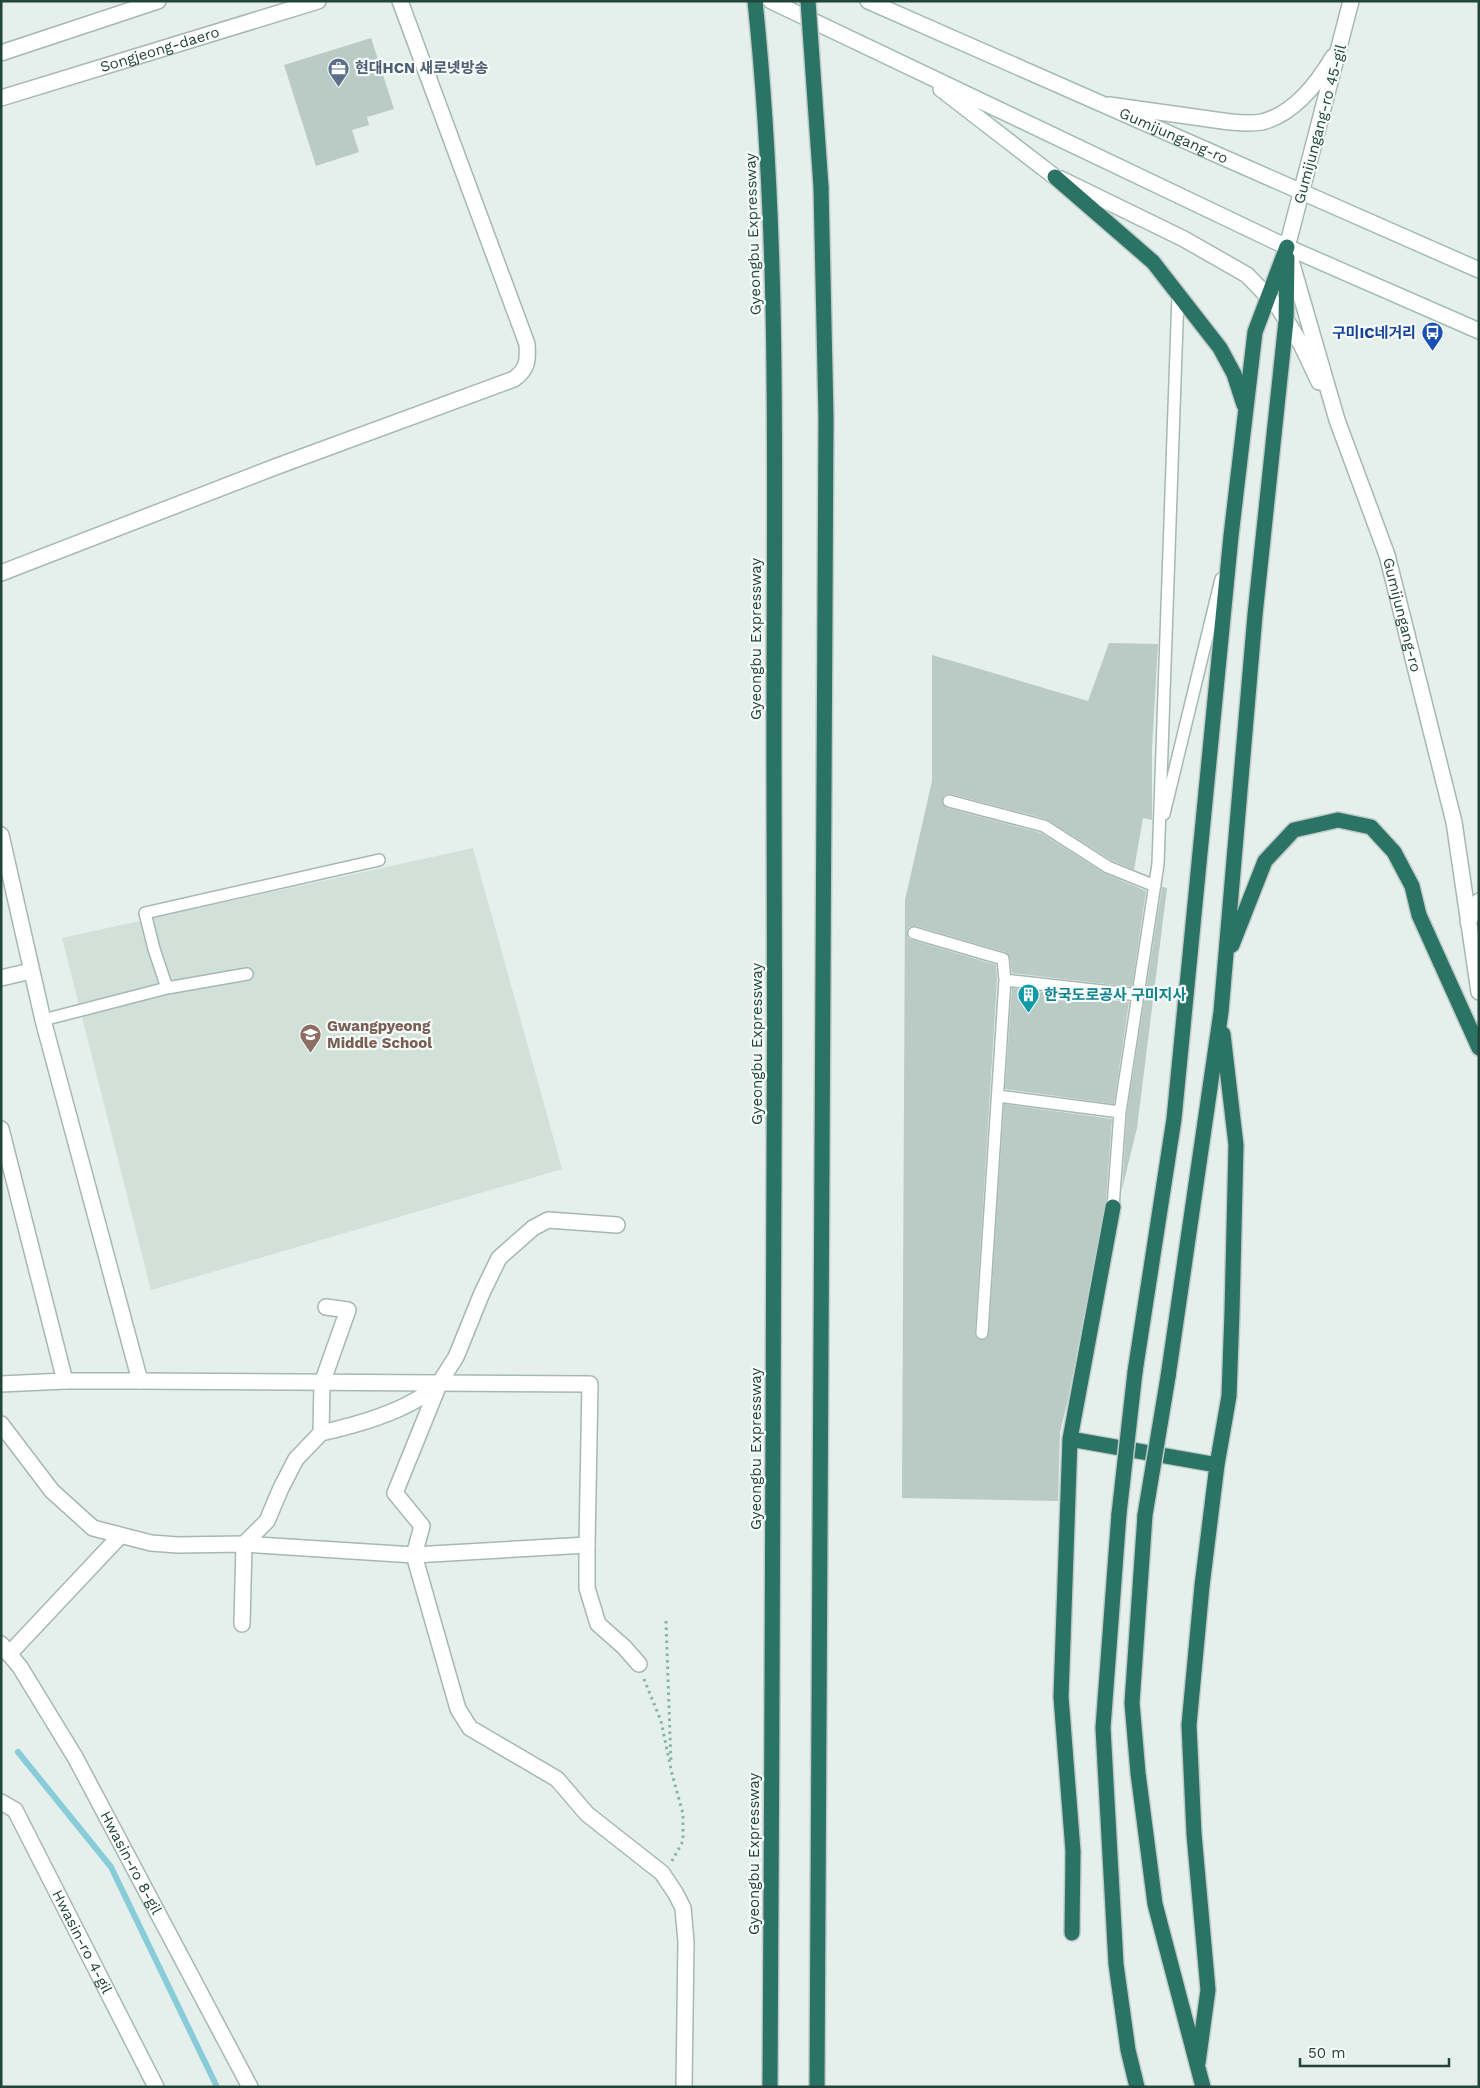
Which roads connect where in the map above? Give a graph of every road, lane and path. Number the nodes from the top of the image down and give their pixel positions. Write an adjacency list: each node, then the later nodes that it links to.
1 (158, 1): 10 (street)
2 (318, 1): 12 (street, Songjeong-daero)
3 (400, 1): 25 (street)
4 (756, 1): 78 (highway, Gyeongbu Expressway)
5 (771, 1): 11 (street)
6 (808, 1): 79 (highway, bridge)
7 (868, 1): 13 (street, Gumijungang-ro)
8 (1351, 1): 9 (street, Gumijungang-ro 45-gil)
9 (1340, 46): 13 (street); 15 (street, Gumijungang-ro 45-gil)
10 (1, 53)
11 (916, 70): 14 (street); 16 (street)
12 (1, 98)
13 (1102, 104): 15 (street, Gumijungang-ro)
14 (1056, 177): 18 (highway); 19 (street)
15 (1302, 192): 16 (street, Gumijungang-ro 45-gil); 17 (street, Gumijungang-ro)
16 (1287, 247): 19 (highway); 20 (highway); 21 (street); 23 (street, Gumijungang-ro)
17 (1479, 270)
18 (1178, 295): 22 (highway); 27 (lane)
19 (1268, 297): 20 (street); 22 (highway)
20 (1286, 321): 23 (street); 34 (highway)
21 (1479, 332)
22 (1246, 411): 24 (highway)
23 (1337, 420): 32 (street, Gumijungang-ro)
24 (1231, 536): 27 (lane); 80 (highway, bridge)
25 (1, 573)
26 (949, 801): 30 (lane)
27 (1159, 834): 30 (lane)
28 (1, 835): 35 (street)
29 (378, 860): 39 (lane)
30 (1155, 886): 41 (lane)
31 (1479, 901): 32 (street)
32 (1468, 922): 40 (street, Gumijungang-ro)
33 (914, 933): 38 (lane)
34 (1226, 960): 42 (highway); 44 (highway)
35 (31, 971): 37 (street); 43 (street)
36 (247, 974): 39 (lane)
37 (1, 978)
38 (1005, 980): 41 (lane); 45 (lane)
39 (167, 988): 43 (lane)
40 (1479, 992)
41 (1138, 995): 46 (lane)
42 (1221, 1012): 61 (highway); 74 (highway, bridge)
43 (43, 1020): 54 (street)
44 (1479, 1048)
45 (998, 1096): 46 (lane); 52 (lane)
46 (1120, 1112): 49 (lane)
47 (1, 1129): 48 (street)
48 (6, 1166): 53 (street)
49 (1113, 1206): 60 (highway)
50 (618, 1225): 55 (street)
51 (326, 1307): 56 (street)
52 (982, 1333)
53 (65, 1381): 54 (street); 57 (street)
54 (140, 1381): 56 (street)
55 (440, 1382): 56 (street); 59 (street); 64 (street); 65 (street)
56 (322, 1383): 59 (street)
57 (1, 1384)
58 (1, 1424): 62 (street)
59 (321, 1433): 63 (street)
60 (1070, 1438): 61 (highway); 73 (highway)
61 (1217, 1465): 74 (highway)
62 (120, 1536): 63 (street); 68 (street)
63 (244, 1544): 65 (street); 67 (street)
64 (587, 1545): 65 (street); 69 (street)
65 (414, 1555): 72 (street)
66 (666, 1621): 70 (path)
67 (242, 1624)
68 (5, 1649): 76 (street, Hwasin-ro 8-gil)
69 (639, 1664): 70 (path)
70 (672, 1774): 72 (path)
71 (1, 1802): 75 (street, Hwasin-ro 4-gil)
72 (662, 1873): 77 (street)
73 (1072, 1934)
74 (1198, 2063): 81 (highway)
75 (156, 2087)
76 (250, 2087)
77 (684, 2087)
78 (770, 2087)
79 (817, 2087)
80 (1137, 2087)
81 (1203, 2087)

